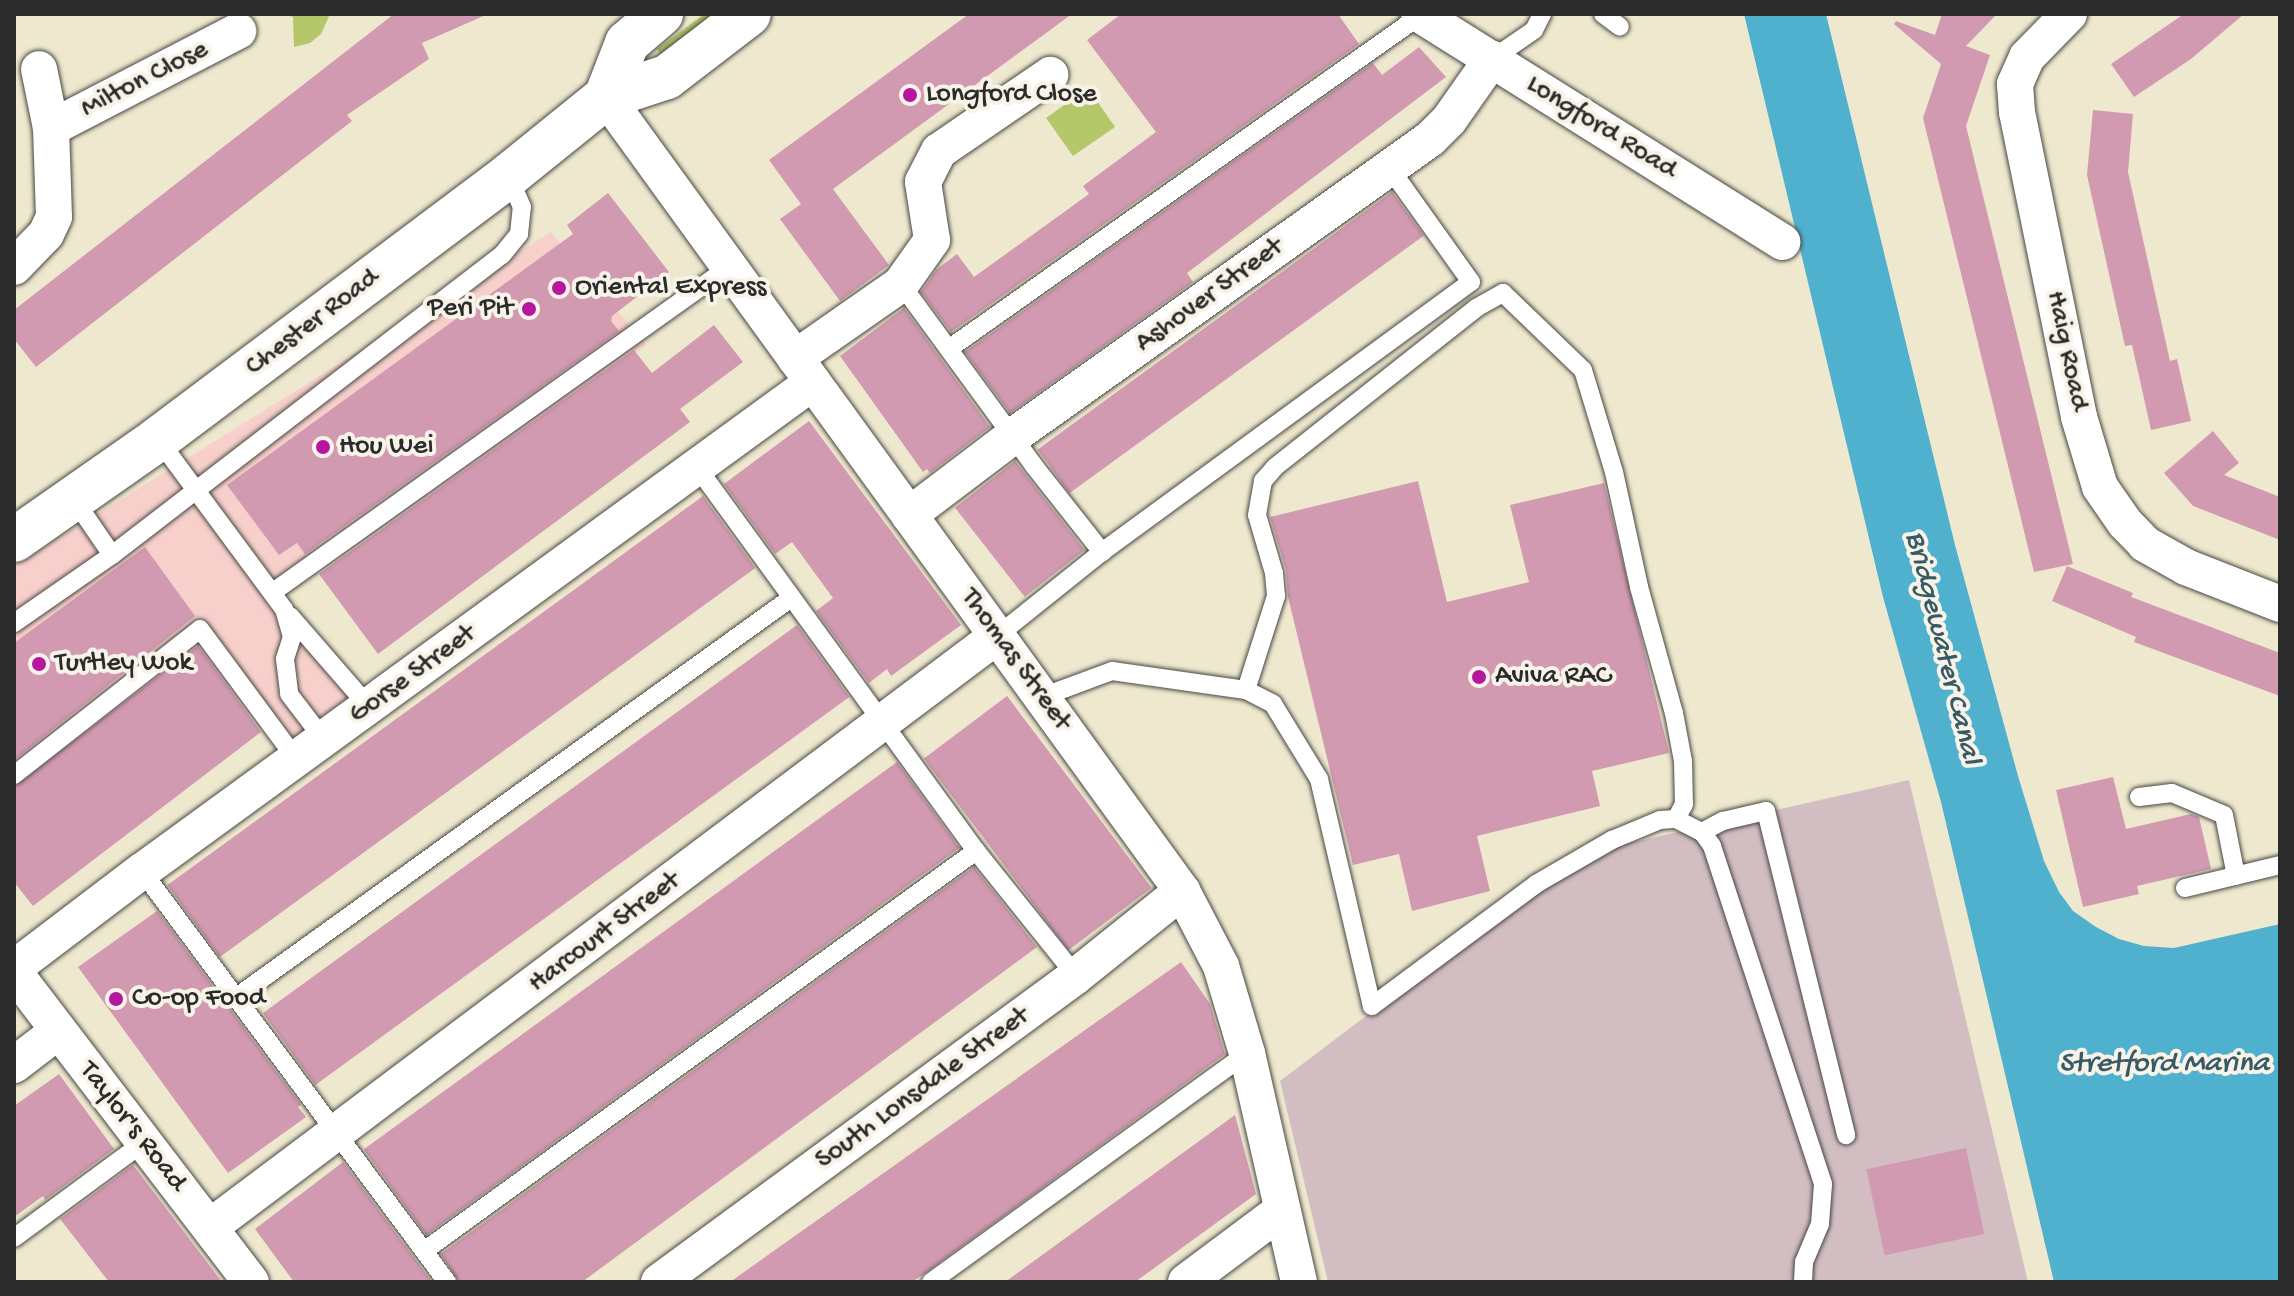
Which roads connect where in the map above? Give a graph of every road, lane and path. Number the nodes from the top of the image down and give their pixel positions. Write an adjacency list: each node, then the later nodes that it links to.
1 (661, 14): 12 (highway, Chester Road)
2 (749, 14): 12 (highway, Chester Road)
3 (1542, 14): 9 (lane)
4 (1603, 14): 7 (lane)
5 (2069, 14): 33 (street, Haig Road)
6 (1420, 15): 9 (street, Longford Road); 20 (lane)
7 (1620, 27)
8 (238, 31): 13 (street, Milton Close)
9 (1492, 59): 14 (street, Ashover Street); 16 (street, Longford Road)
10 (39, 69): 13 (street, Milton Close)
11 (1050, 75): 19 (street)
12 (606, 97): 15 (highway, Chester Road); 18 (street, Thomas Street)
13 (51, 128): 17 (street, Milton Close)
14 (1389, 167): 22 (street, Ashover Street); 29 (lane)
15 (508, 176): 23 (highway, Chester Road); 25 (lane)
16 (1782, 242)
17 (14, 267)
18 (729, 267): 21 (street, Thomas Street); 31 (lane)
19 (901, 284): 20 (lane); 21 (street)
20 (950, 348): 22 (lane)
21 (804, 370): 24 (street, Gorse Street); 27 (street, Thomas Street)
22 (1013, 436): 27 (street, Ashover Street); 29 (lane)
23 (158, 439): 25 (lane); 26 (highway, Chester Road)
24 (697, 467): 32 (lane); 39 (street, Gorse Street)
25 (196, 489): 30 (lane); 31 (lane)
26 (73, 498): 28 (highway, Chester Road); 30 (lane)
27 (909, 515): 36 (street, Thomas Street)
28 (14, 540)
29 (1102, 552): 36 (lane)
30 (112, 555): 35 (lane)
31 (273, 592): 34 (lane)
32 (791, 598): 40 (lane); 54 (lane)
33 (2280, 604)
34 (284, 609): 39 (lane); 41 (lane)
35 (14, 623)
36 (997, 636): 38 (street, Thomas Street); 40 (street, Harcourt Street)
37 (1246, 690): 38 (lane); 44 (lane); 44 (lane)
38 (1042, 697): 51 (street, Thomas Street)
39 (369, 707): 41 (street, Gorse Street)
40 (886, 722): 46 (lane); 58 (street, Harcourt Street)
41 (311, 750): 42 (lane); 48 (street, Gorse Street)
42 (14, 775)
43 (2139, 797): 49 (lane)
44 (1676, 819): 45 (lane)
45 (1702, 832): 59 (lane); 71 (lane)
46 (976, 851): 53 (lane); 64 (lane)
47 (2280, 865): 49 (lane)
48 (142, 871): 52 (street, Gorse Street); 54 (lane)
49 (2236, 876): 50 (lane)
50 (2185, 888)
51 (1182, 891): 53 (street, South Lonsdale Street); 56 (street, Thomas Street)
52 (14, 970): 55 (street, Taylor's Road)
53 (1076, 976): 67 (street, South Lonsdale Street)
54 (238, 996): 58 (lane)
55 (57, 1032): 57 (street); 60 (street, Taylor's Road)
56 (1247, 1053): 61 (street, Thomas Street); 68 (lane)
57 (14, 1065)
58 (337, 1133): 62 (street, Harcourt Street); 64 (lane)
59 (1846, 1135)
60 (144, 1142): 62 (street, Taylor's Road); 63 (lane)
61 (1281, 1211): 69 (street); 70 (street, Thomas Street)
62 (210, 1227): 65 (street, Taylor's Road)
63 (14, 1238)
64 (424, 1251): 66 (lane)
65 (251, 1282)
66 (447, 1282)
67 (659, 1282)
68 (931, 1282)
69 (1186, 1282)
70 (1299, 1282)
71 (1803, 1282)

